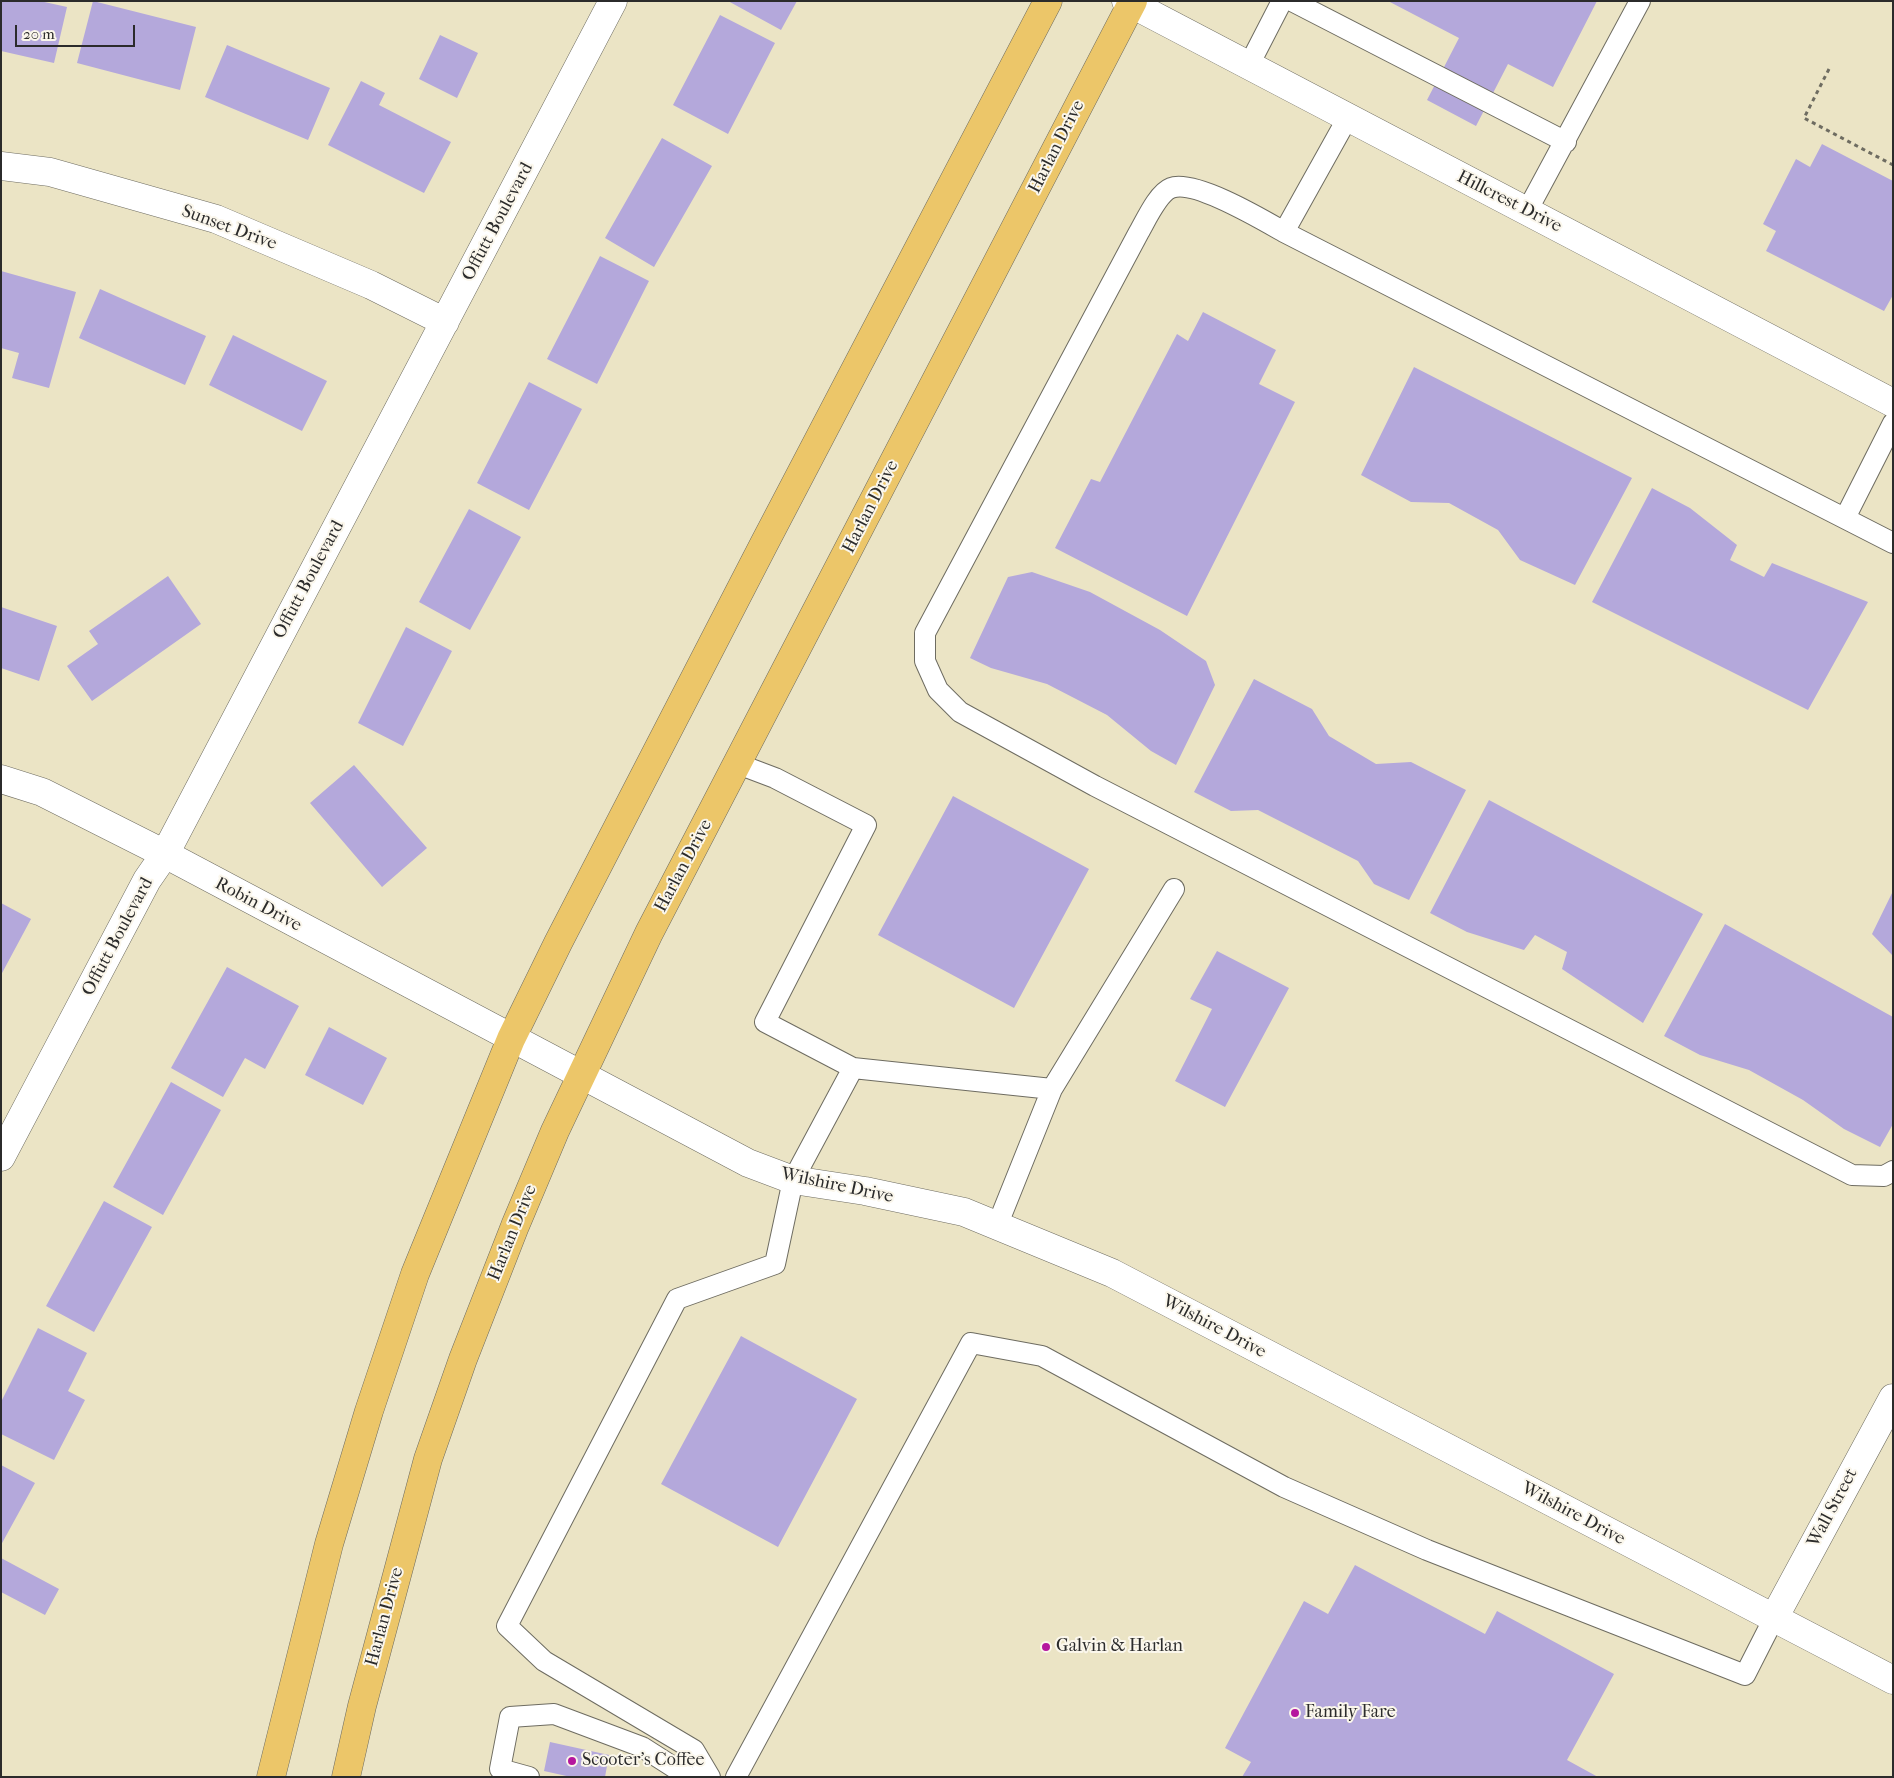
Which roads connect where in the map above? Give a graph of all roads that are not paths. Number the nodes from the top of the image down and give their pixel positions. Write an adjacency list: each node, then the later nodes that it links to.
1 (613, 1): 13 (street, Offutt Boulevard)
2 (1048, 1): 22 (main road)
3 (1282, 1): 7 (lane)
4 (1292, 1): 9 (lane)
5 (1640, 1): 9 (lane)
6 (1130, 2): 7 (street, Hillcrest Drive); 18 (main road, Harlan Drive)
7 (1249, 66): 8 (street, Hillcrest Drive)
8 (1347, 119): 11 (street, Hillcrest Drive); 12 (lane)
9 (1566, 142): 11 (lane)
10 (1, 166): 13 (street, Sunset Drive)
11 (1527, 211): 14 (street, Hillcrest Drive)
12 (1284, 232): 16 (lane); 27 (lane)
13 (445, 322): 20 (street, Offutt Boulevard)
14 (1893, 403)
15 (1893, 423): 16 (lane)
16 (1845, 518): 17 (lane)
17 (1893, 543)
18 (738, 764): 23 (lane); 24 (main road, Harlan Drive)
19 (1, 779): 20 (street, Robin Drive)
20 (165, 854): 22 (street, Robin Drive); 26 (street, Offutt Boulevard)
21 (1174, 889): 25 (lane)
22 (511, 1039): 24 (street, Wilshire Drive); 33 (main road)
23 (853, 1068): 25 (lane); 28 (lane)
24 (580, 1075): 28 (street, Wilshire Drive); 34 (main road, Harlan Drive)
25 (1052, 1089): 29 (lane)
26 (1, 1157)
27 (1893, 1171)
28 (793, 1180): 29 (street, Wilshire Drive); 37 (lane)
29 (997, 1226): 31 (street, Wilshire Drive)
30 (1893, 1398): 31 (street, Wall Street)
31 (1774, 1618): 32 (street, Wilshire Drive); 38 (lane)
32 (1893, 1680)
33 (270, 1777)
34 (346, 1777)
35 (529, 1777): 36 (lane)
36 (689, 1777)
37 (710, 1777)
38 (736, 1777)

